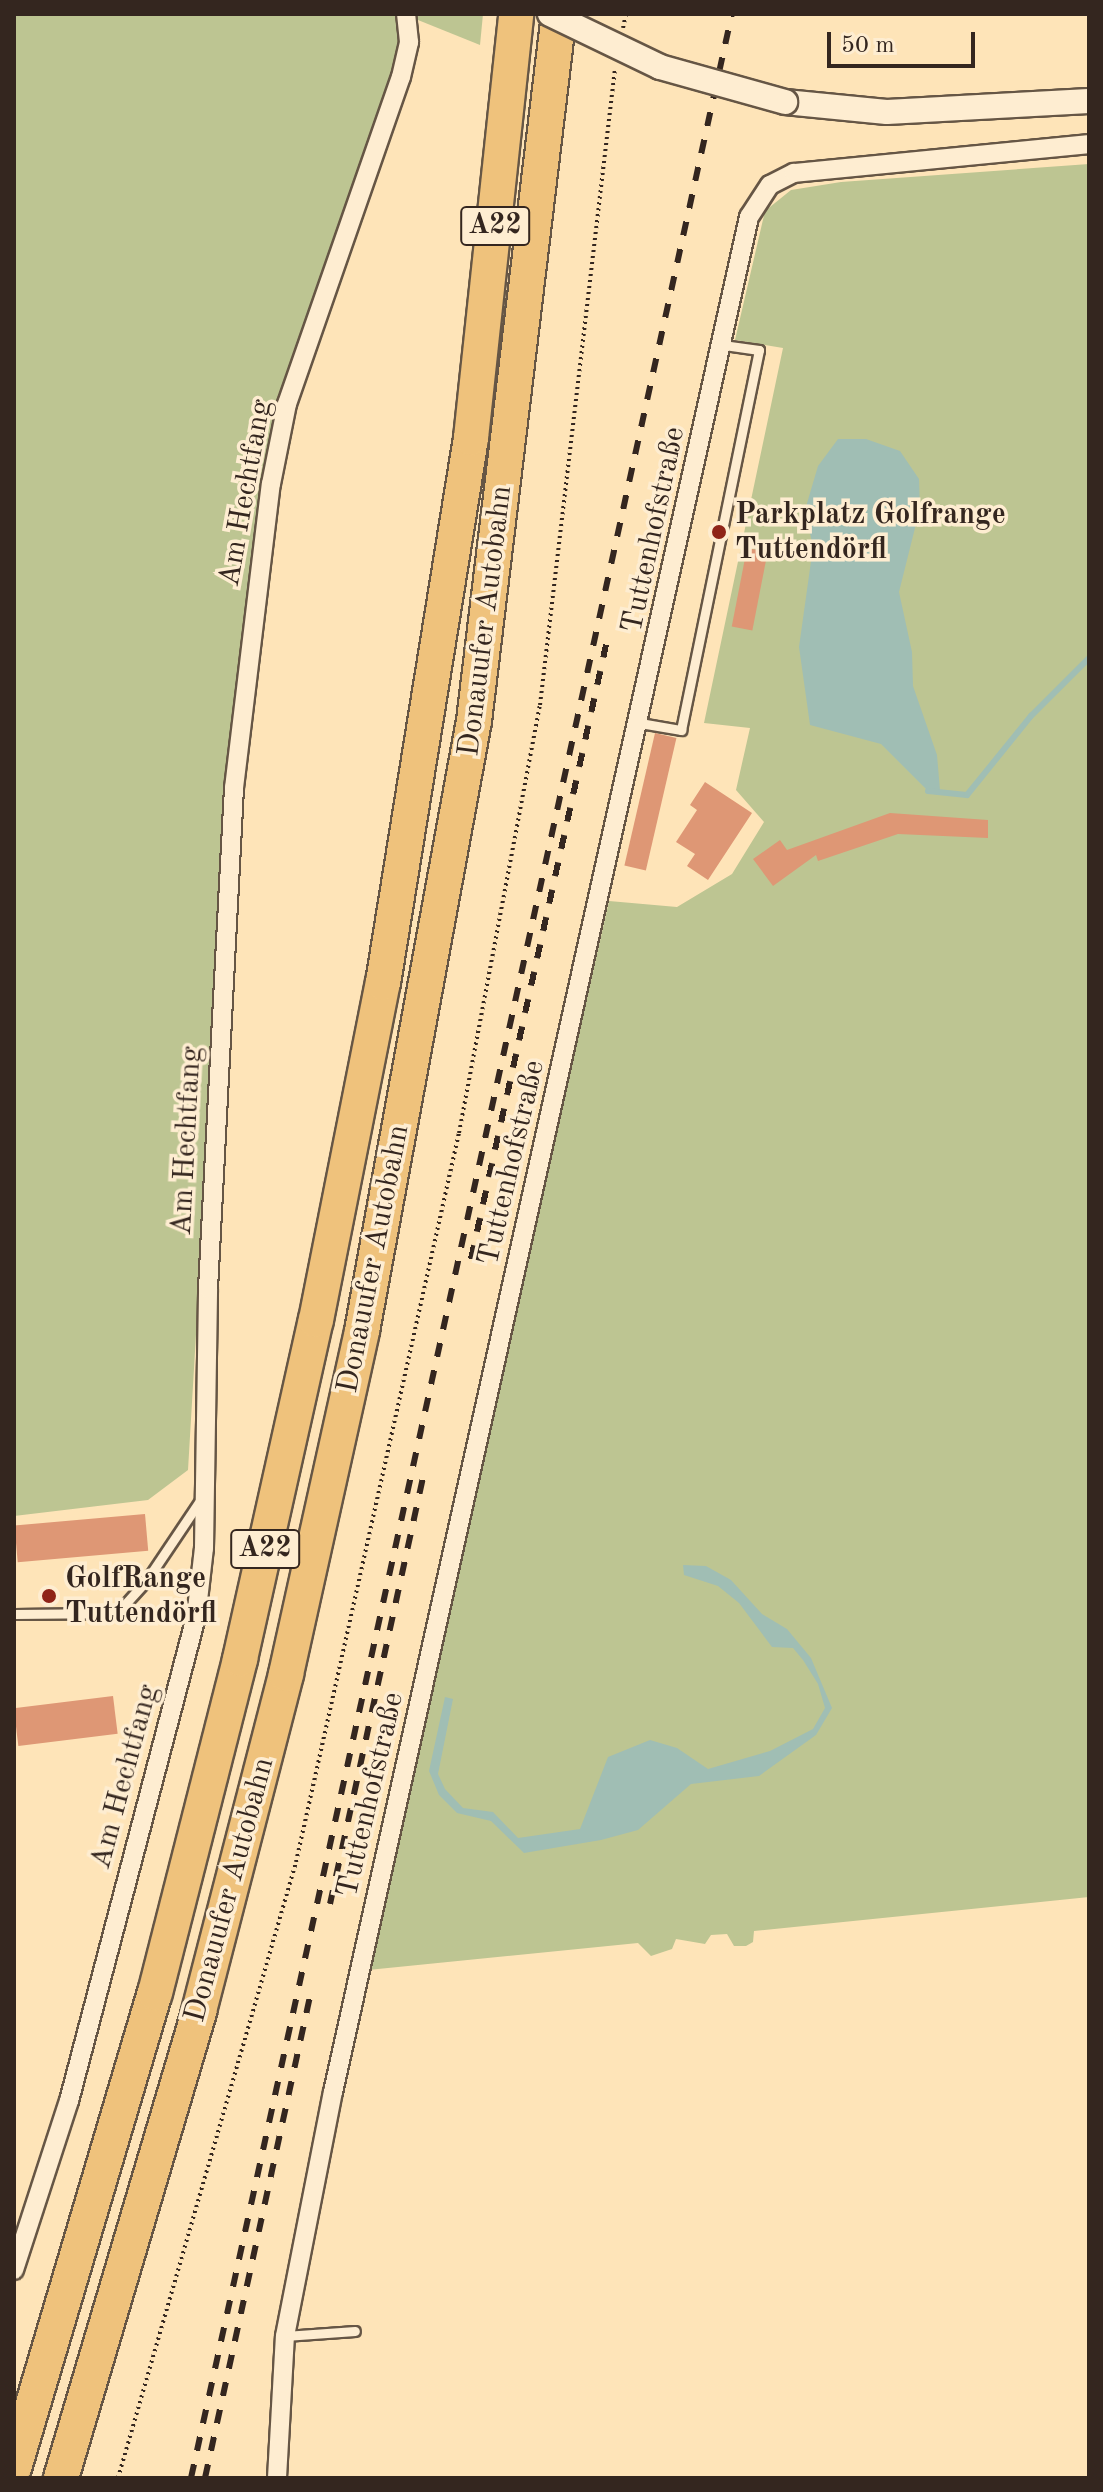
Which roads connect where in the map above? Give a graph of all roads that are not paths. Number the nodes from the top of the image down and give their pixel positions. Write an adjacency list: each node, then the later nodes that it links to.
1 (406, 14): 9 (street, Am Hechtfang)
2 (516, 14): 14 (highway, Donauufer Autobahn / A22)
3 (550, 14): 5 (street, bridge)
4 (559, 14): 15 (highway, Donauufer Autobahn / A22)
5 (1089, 101)
6 (1089, 144): 7 (street, Tuttenhofstraße)
7 (724, 345): 8 (street, Tuttenhofstraße); 8 (lane)
8 (640, 723): 13 (street, Tuttenhofstraße)
9 (205, 1494): 10 (lane); 11 (street, Am Hechtfang)
10 (14, 1614)
11 (14, 2270)
12 (355, 2331): 13 (lane)
13 (285, 2336): 16 (street, Tuttenhofstraße)
14 (14, 2468)
15 (61, 2478)
16 (277, 2478)

